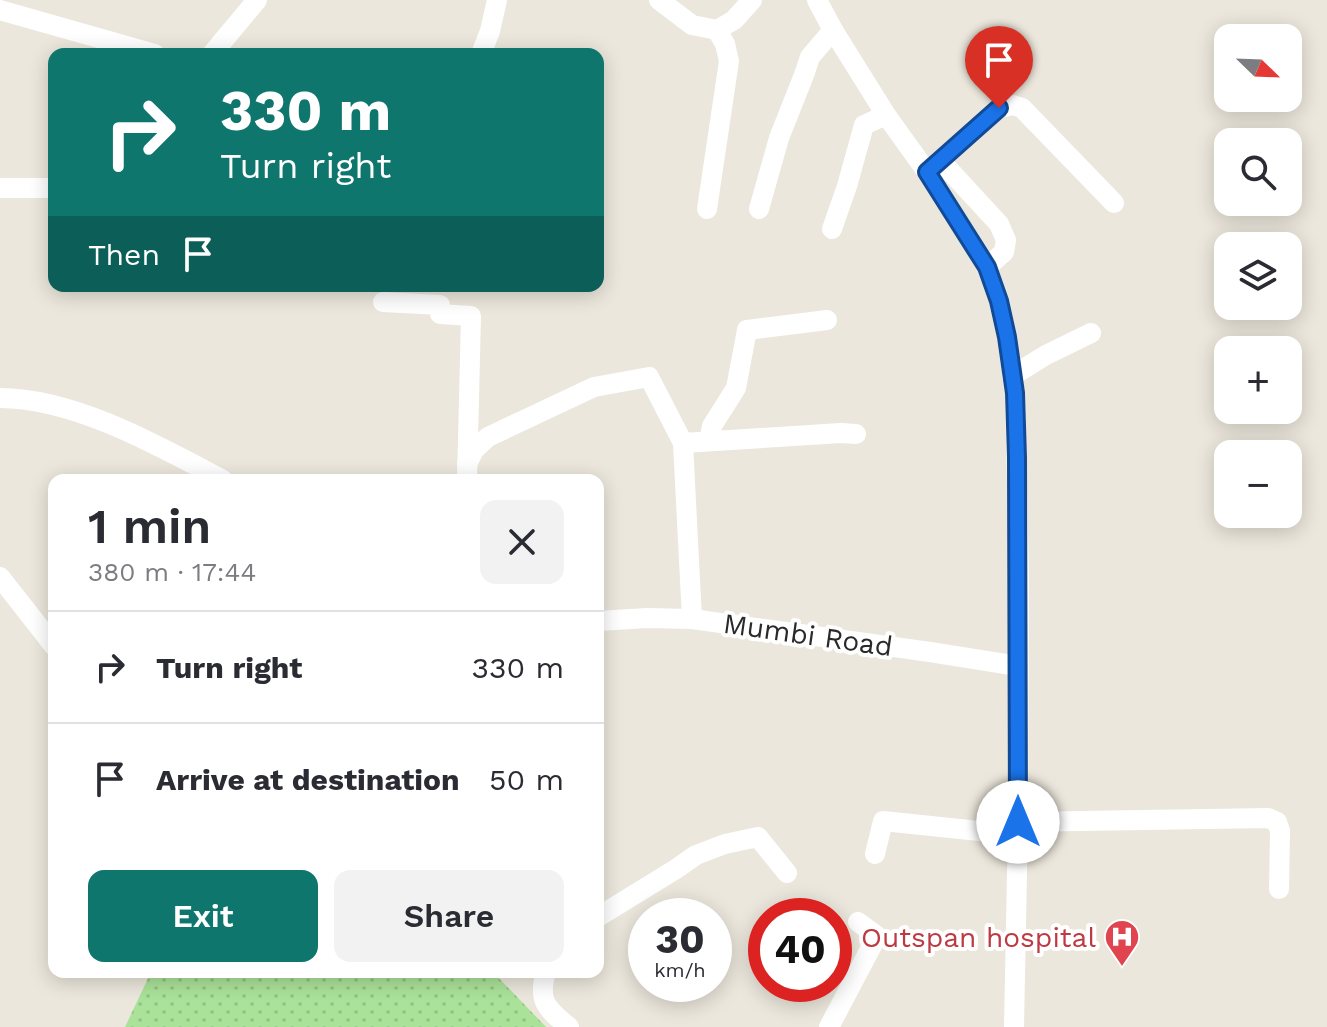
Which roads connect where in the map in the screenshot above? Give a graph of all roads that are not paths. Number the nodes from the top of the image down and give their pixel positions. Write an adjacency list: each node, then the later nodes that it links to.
1 (257, 0): 10 (street)
2 (497, 0): 11 (street)
3 (659, 0): 7 (street)
4 (752, 0): 7 (street)
5 (817, 0): 8 (street)
6 (0, 10): 9 (street)
7 (717, 30): 17 (street)
8 (833, 30): 12 (street); 18 (street)
9 (134, 48)
10 (217, 48)
11 (483, 48)
12 (886, 115): 13 (street); 20 (street)
13 (934, 166): 16 (street); 19 (street); 21 (street)
14 (0, 188): 15 (street)
15 (48, 188)
16 (1114, 203)
17 (707, 209)
18 (759, 209)
19 (999, 224): 21 (street); 22 (street)
20 (832, 229)
21 (970, 240): 22 (street)
22 (987, 267): 26 (street)
23 (383, 302): 31 (street)
24 (827, 320): 29 (street)
25 (1091, 333): 26 (street)
26 (1012, 376): 37 (street)
27 (0, 398): 32 (street)
28 (856, 434): 29 (street)
29 (709, 441): 30 (street)
30 (683, 443): 31 (street); 34 (street)
31 (467, 472)
32 (212, 474)
33 (0, 577): 36 (street)
34 (692, 619): 35 (street, Mumbi Road); 37 (street, Mumbi Road)
35 (604, 624)
36 (48, 638)
37 (1018, 666): 38 (street)
38 (1018, 829): 39 (street); 41 (street); 47 (street)
39 (875, 854)
40 (787, 873): 42 (street)
41 (1279, 889)
42 (604, 913)
43 (858, 922): 46 (street)
44 (545, 978): 45 (street)
45 (569, 1027)
46 (829, 1027)
47 (1014, 1027)

